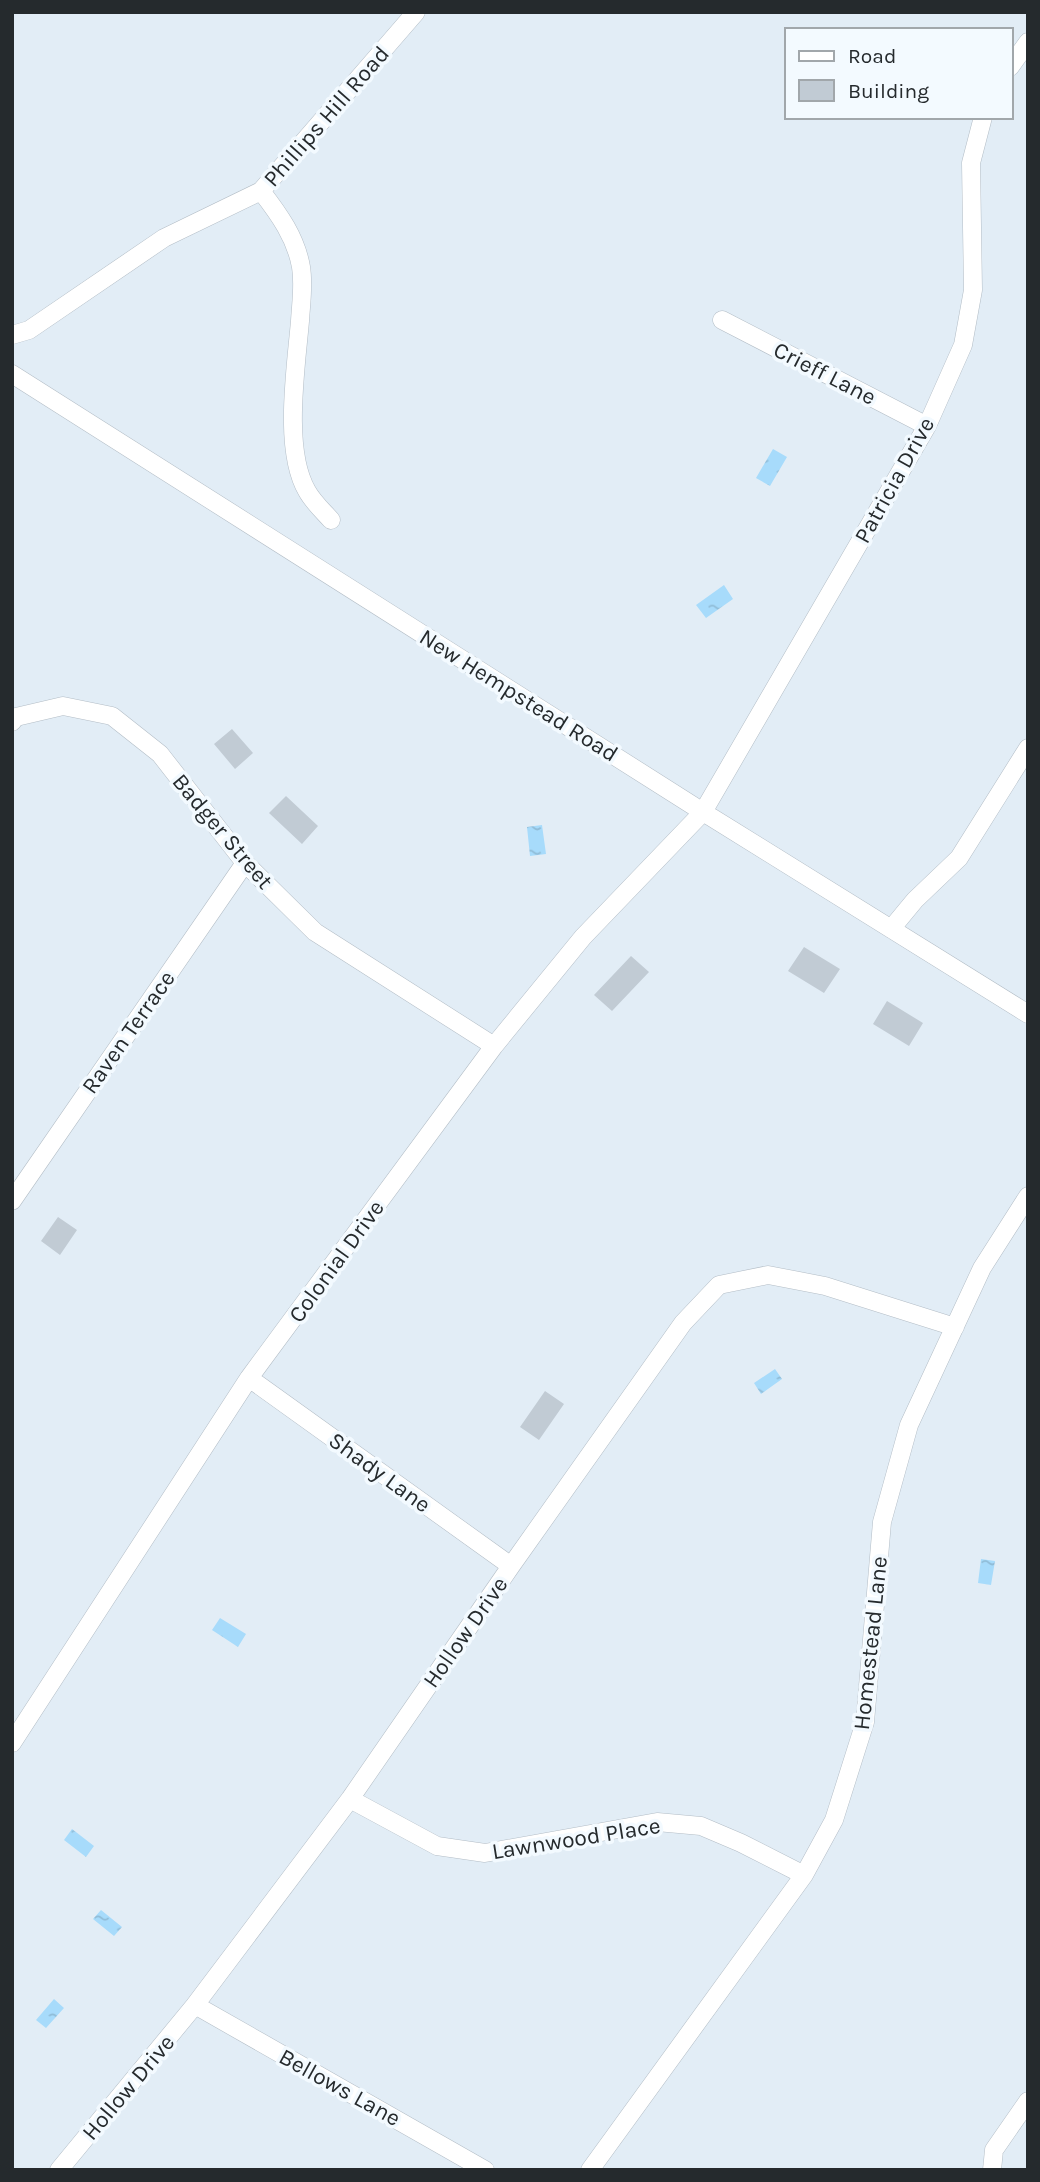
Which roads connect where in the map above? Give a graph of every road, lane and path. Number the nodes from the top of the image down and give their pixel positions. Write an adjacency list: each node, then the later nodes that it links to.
1 (416, 12): 5 (street, Phillips Hill Road)
2 (1028, 43): 3 (street)
3 (1012, 64)
4 (982, 119): 9 (street, Patricia Drive)
5 (261, 191): 7 (street, Phillips Hill Road); 10 (street)
6 (722, 320): 9 (street, Crieff Lane)
7 (12, 335)
8 (12, 374): 13 (street, New Hempstead Road)
9 (927, 426): 13 (street, Patricia Drive)
10 (331, 520)
11 (12, 722): 14 (street, Badger Street)
12 (1028, 748): 15 (street)
13 (703, 812): 15 (street, New Hempstead Road); 17 (street, Colonial Drive)
14 (245, 863): 17 (street, Badger Street); 19 (street, Raven Terrace)
15 (891, 929): 16 (street, New Hempstead Road)
16 (1028, 1014)
17 (494, 1046): 21 (street, Colonial Drive)
18 (1028, 1196): 20 (street, Homestead Lane)
19 (12, 1201)
20 (955, 1327): 22 (street, Hollow Drive); 25 (street, Homestead Lane)
21 (249, 1378): 22 (street, Shady Lane); 23 (street, Colonial Drive)
22 (511, 1566): 24 (street, Hollow Drive)
23 (12, 1743)
24 (351, 1799): 25 (street, Lawnwood Place); 26 (street, Hollow Drive)
25 (804, 1875): 30 (street, Homestead Lane)
26 (195, 2006): 28 (street, Hollow Drive); 29 (street, Bellows Lane)
27 (1028, 2101): 31 (street)
28 (59, 2170)
29 (485, 2170)
30 (590, 2170)
31 (992, 2170)

